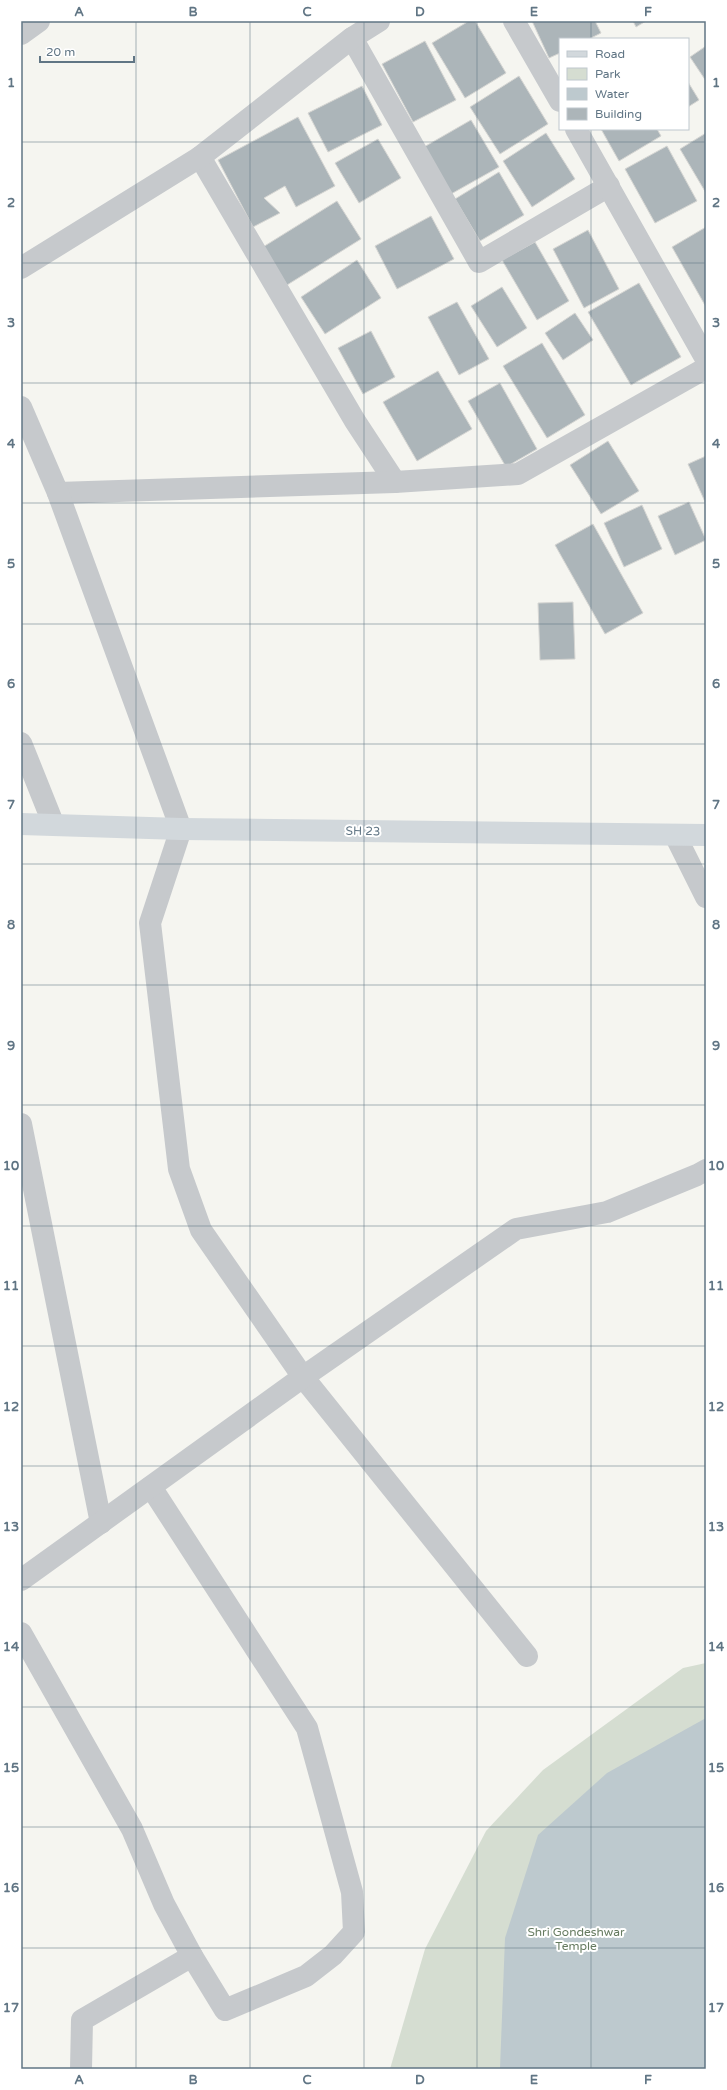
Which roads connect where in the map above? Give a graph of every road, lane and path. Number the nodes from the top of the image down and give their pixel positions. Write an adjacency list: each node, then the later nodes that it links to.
1 (39, 21): 4 (street)
2 (379, 21): 5 (street)
3 (514, 21): 6 (street)
4 (21, 34)
5 (352, 38): 8 (street); 9 (street)
6 (559, 99)
7 (577, 130): 9 (street)
8 (200, 157): 10 (street); 14 (street)
9 (609, 186): 11 (street)
10 (21, 268)
11 (706, 359)
12 (706, 368): 14 (street)
13 (21, 407): 15 (street)
14 (395, 482): 15 (street)
15 (58, 493): 19 (street)
16 (21, 743): 18 (street)
17 (21, 824): 18 (main road, SH 23)
18 (54, 824): 19 (main road, SH 23)
19 (181, 829): 20 (main road, SH 23); 25 (street)
20 (675, 835): 21 (main road, SH 23); 22 (street)
21 (706, 835)
22 (706, 897)
23 (21, 1124): 27 (street)
24 (706, 1170): 25 (street)
25 (303, 1377): 26 (street); 30 (street)
26 (151, 1487): 27 (street); 31 (street)
27 (100, 1523): 28 (street)
28 (21, 1580)
29 (21, 1633): 31 (street)
30 (527, 1656)
31 (192, 1956): 32 (street)
32 (81, 2069)

